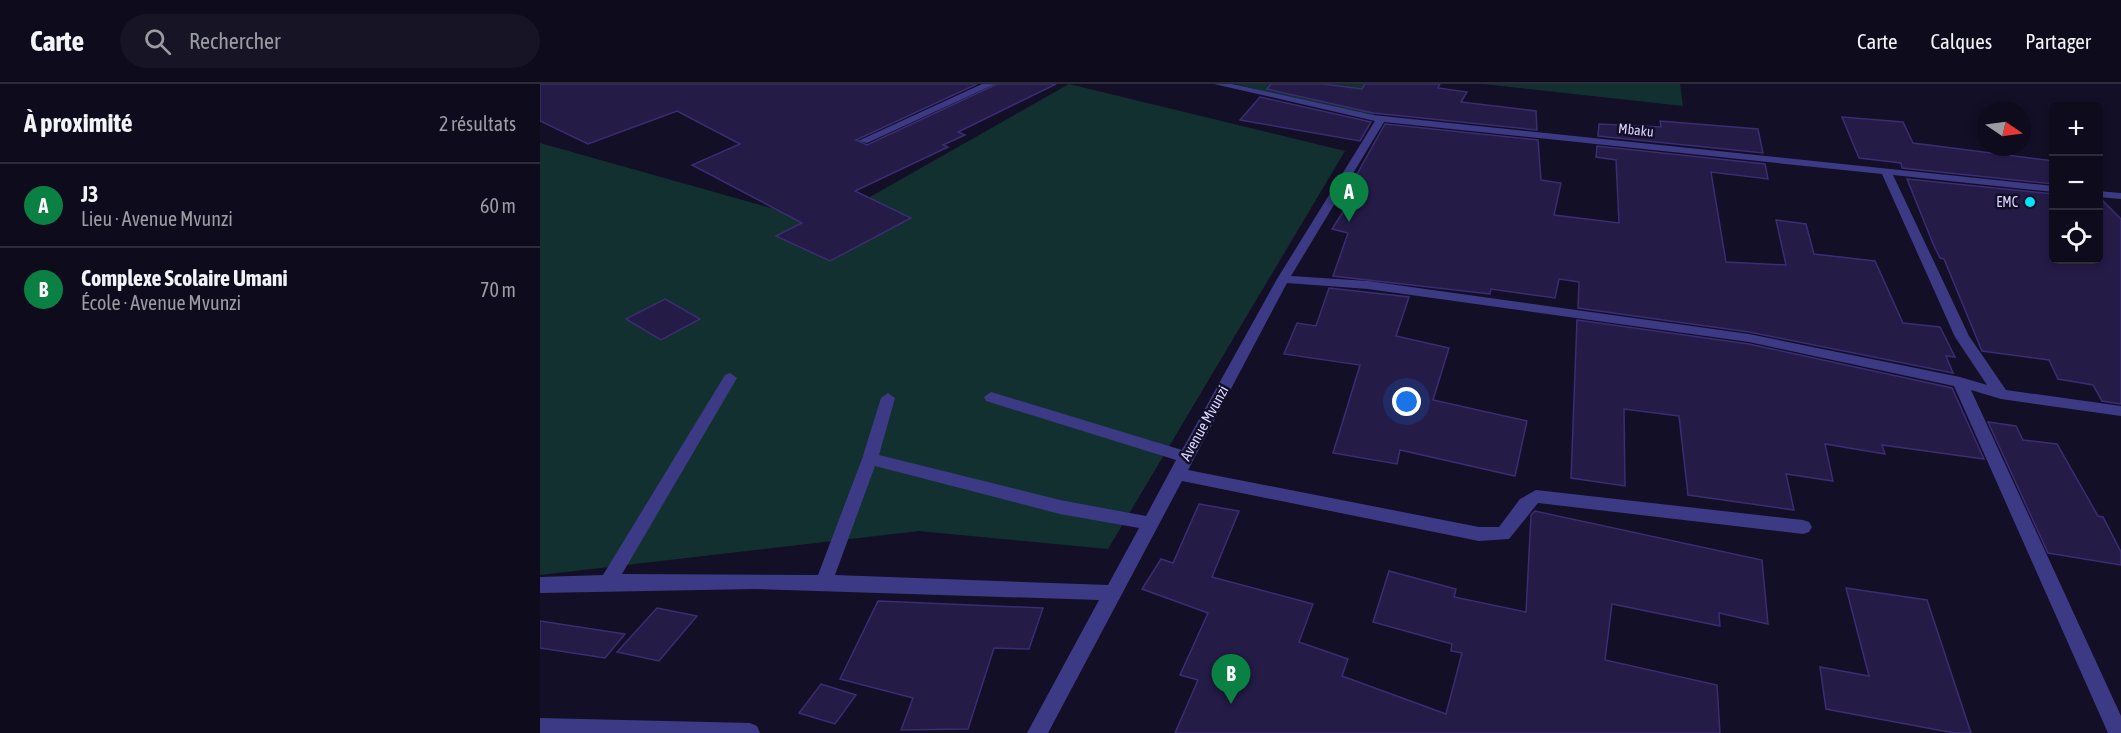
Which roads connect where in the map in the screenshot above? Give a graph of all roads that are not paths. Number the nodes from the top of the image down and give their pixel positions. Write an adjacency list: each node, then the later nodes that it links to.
1 (990, 84): 4 (street)
2 (1219, 84): 3 (street, Mbaku)
3 (1381, 119): 5 (street, Mbaku); 9 (street, Avenue Mvunzi)
4 (863, 141)
5 (1885, 170): 6 (street, Mbaku); 12 (street)
6 (2049, 188)
7 (2103, 194): 8 (street)
8 (2121, 196)
9 (1283, 279): 11 (street); 16 (street, Avenue Mvunzi)
10 (730, 378): 21 (street)
11 (1960, 382): 12 (street); 28 (street)
12 (2001, 394): 15 (street)
13 (991, 397): 16 (street)
14 (888, 398): 17 (street)
15 (2121, 411)
16 (1184, 457): 18 (street, Avenue Mvunzi)
17 (870, 459): 19 (street); 22 (street)
18 (1176, 474): 19 (street, Avenue Mvunzi); 20 (street)
19 (1149, 523): 24 (street, Avenue Mvunzi)
20 (1803, 527)
21 (609, 581): 22 (street); 23 (street)
22 (824, 582): 24 (street)
23 (540, 585)
24 (1114, 593): 27 (street, Avenue Mvunzi)
25 (540, 728): 26 (street)
26 (750, 733)
27 (1036, 733)
28 (2118, 733)

